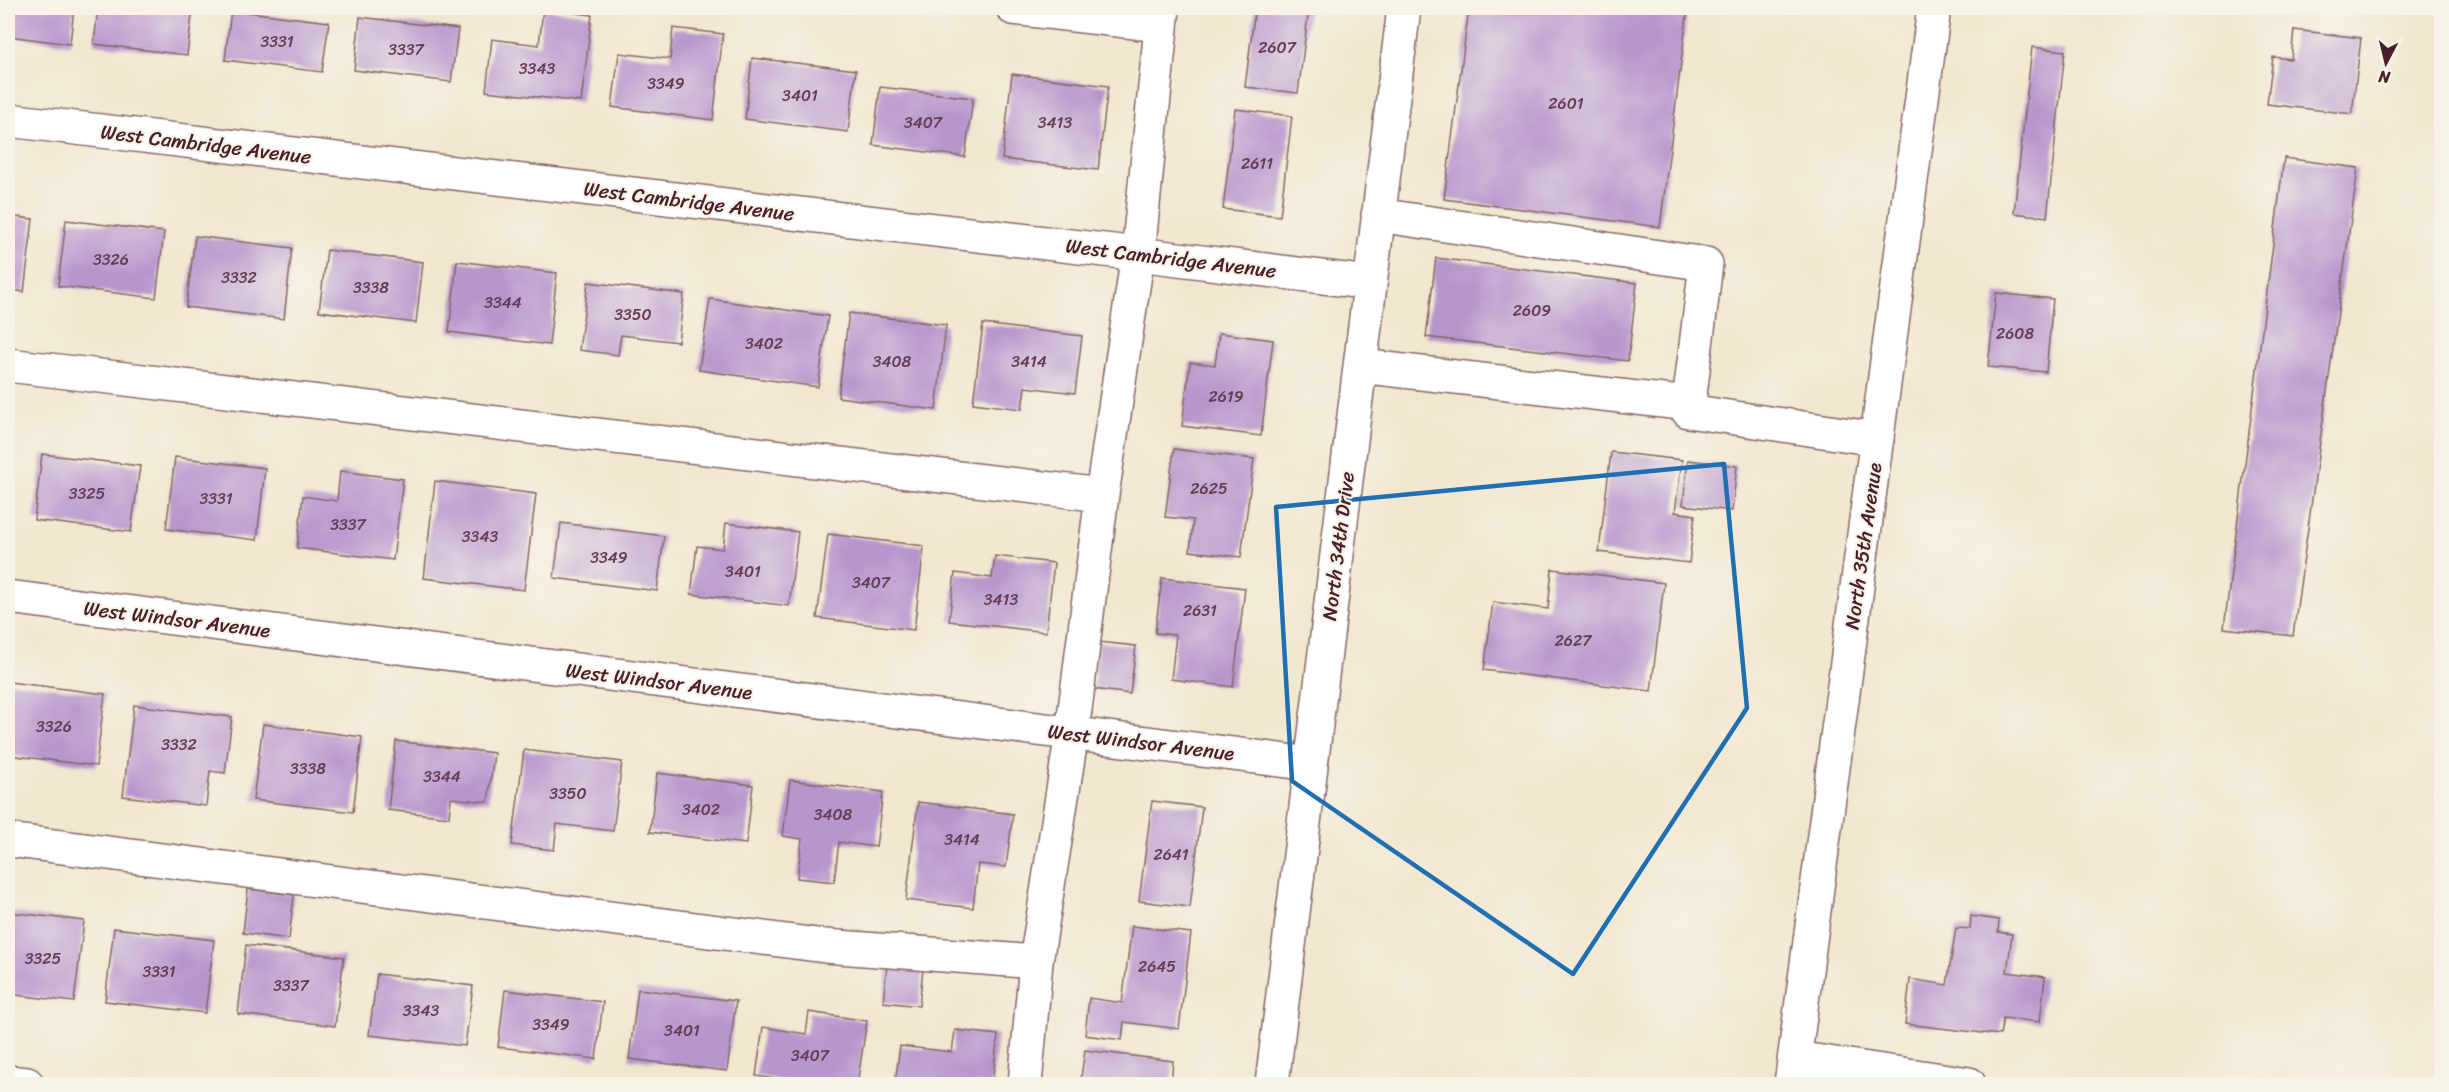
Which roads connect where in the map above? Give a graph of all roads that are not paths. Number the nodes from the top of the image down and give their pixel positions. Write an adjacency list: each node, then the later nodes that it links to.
1 (1013, 8): 4 (street)
2 (1404, 8): 6 (street, North 34th Drive)
3 (1934, 8): 12 (street, North 35th Avenue)
4 (1162, 16): 7 (street)
5 (8, 120): 7 (street, West Cambridge Avenue)
6 (1378, 215): 8 (street, North 34th Drive); 11 (street)
7 (1138, 254): 8 (street, West Cambridge Avenue); 13 (street)
8 (1370, 283): 10 (street, North 34th Drive)
9 (8, 365): 13 (street)
10 (1360, 366): 11 (street); 16 (street, North 34th Drive)
11 (1689, 404): 12 (street)
12 (1877, 439): 19 (street, North 35th Avenue)
13 (1102, 495): 15 (street)
14 (8, 597): 15 (street, West Windsor Avenue)
15 (1072, 733): 16 (street, West Windsor Avenue); 18 (street)
16 (1311, 764): 23 (street, North 34th Drive)
17 (8, 840): 18 (street)
18 (1036, 963): 22 (street)
19 (1793, 1071): 24 (street)
20 (8, 1082): 21 (street)
21 (27, 1084)
22 (1025, 1084)
23 (1272, 1084)
24 (1969, 1084)

